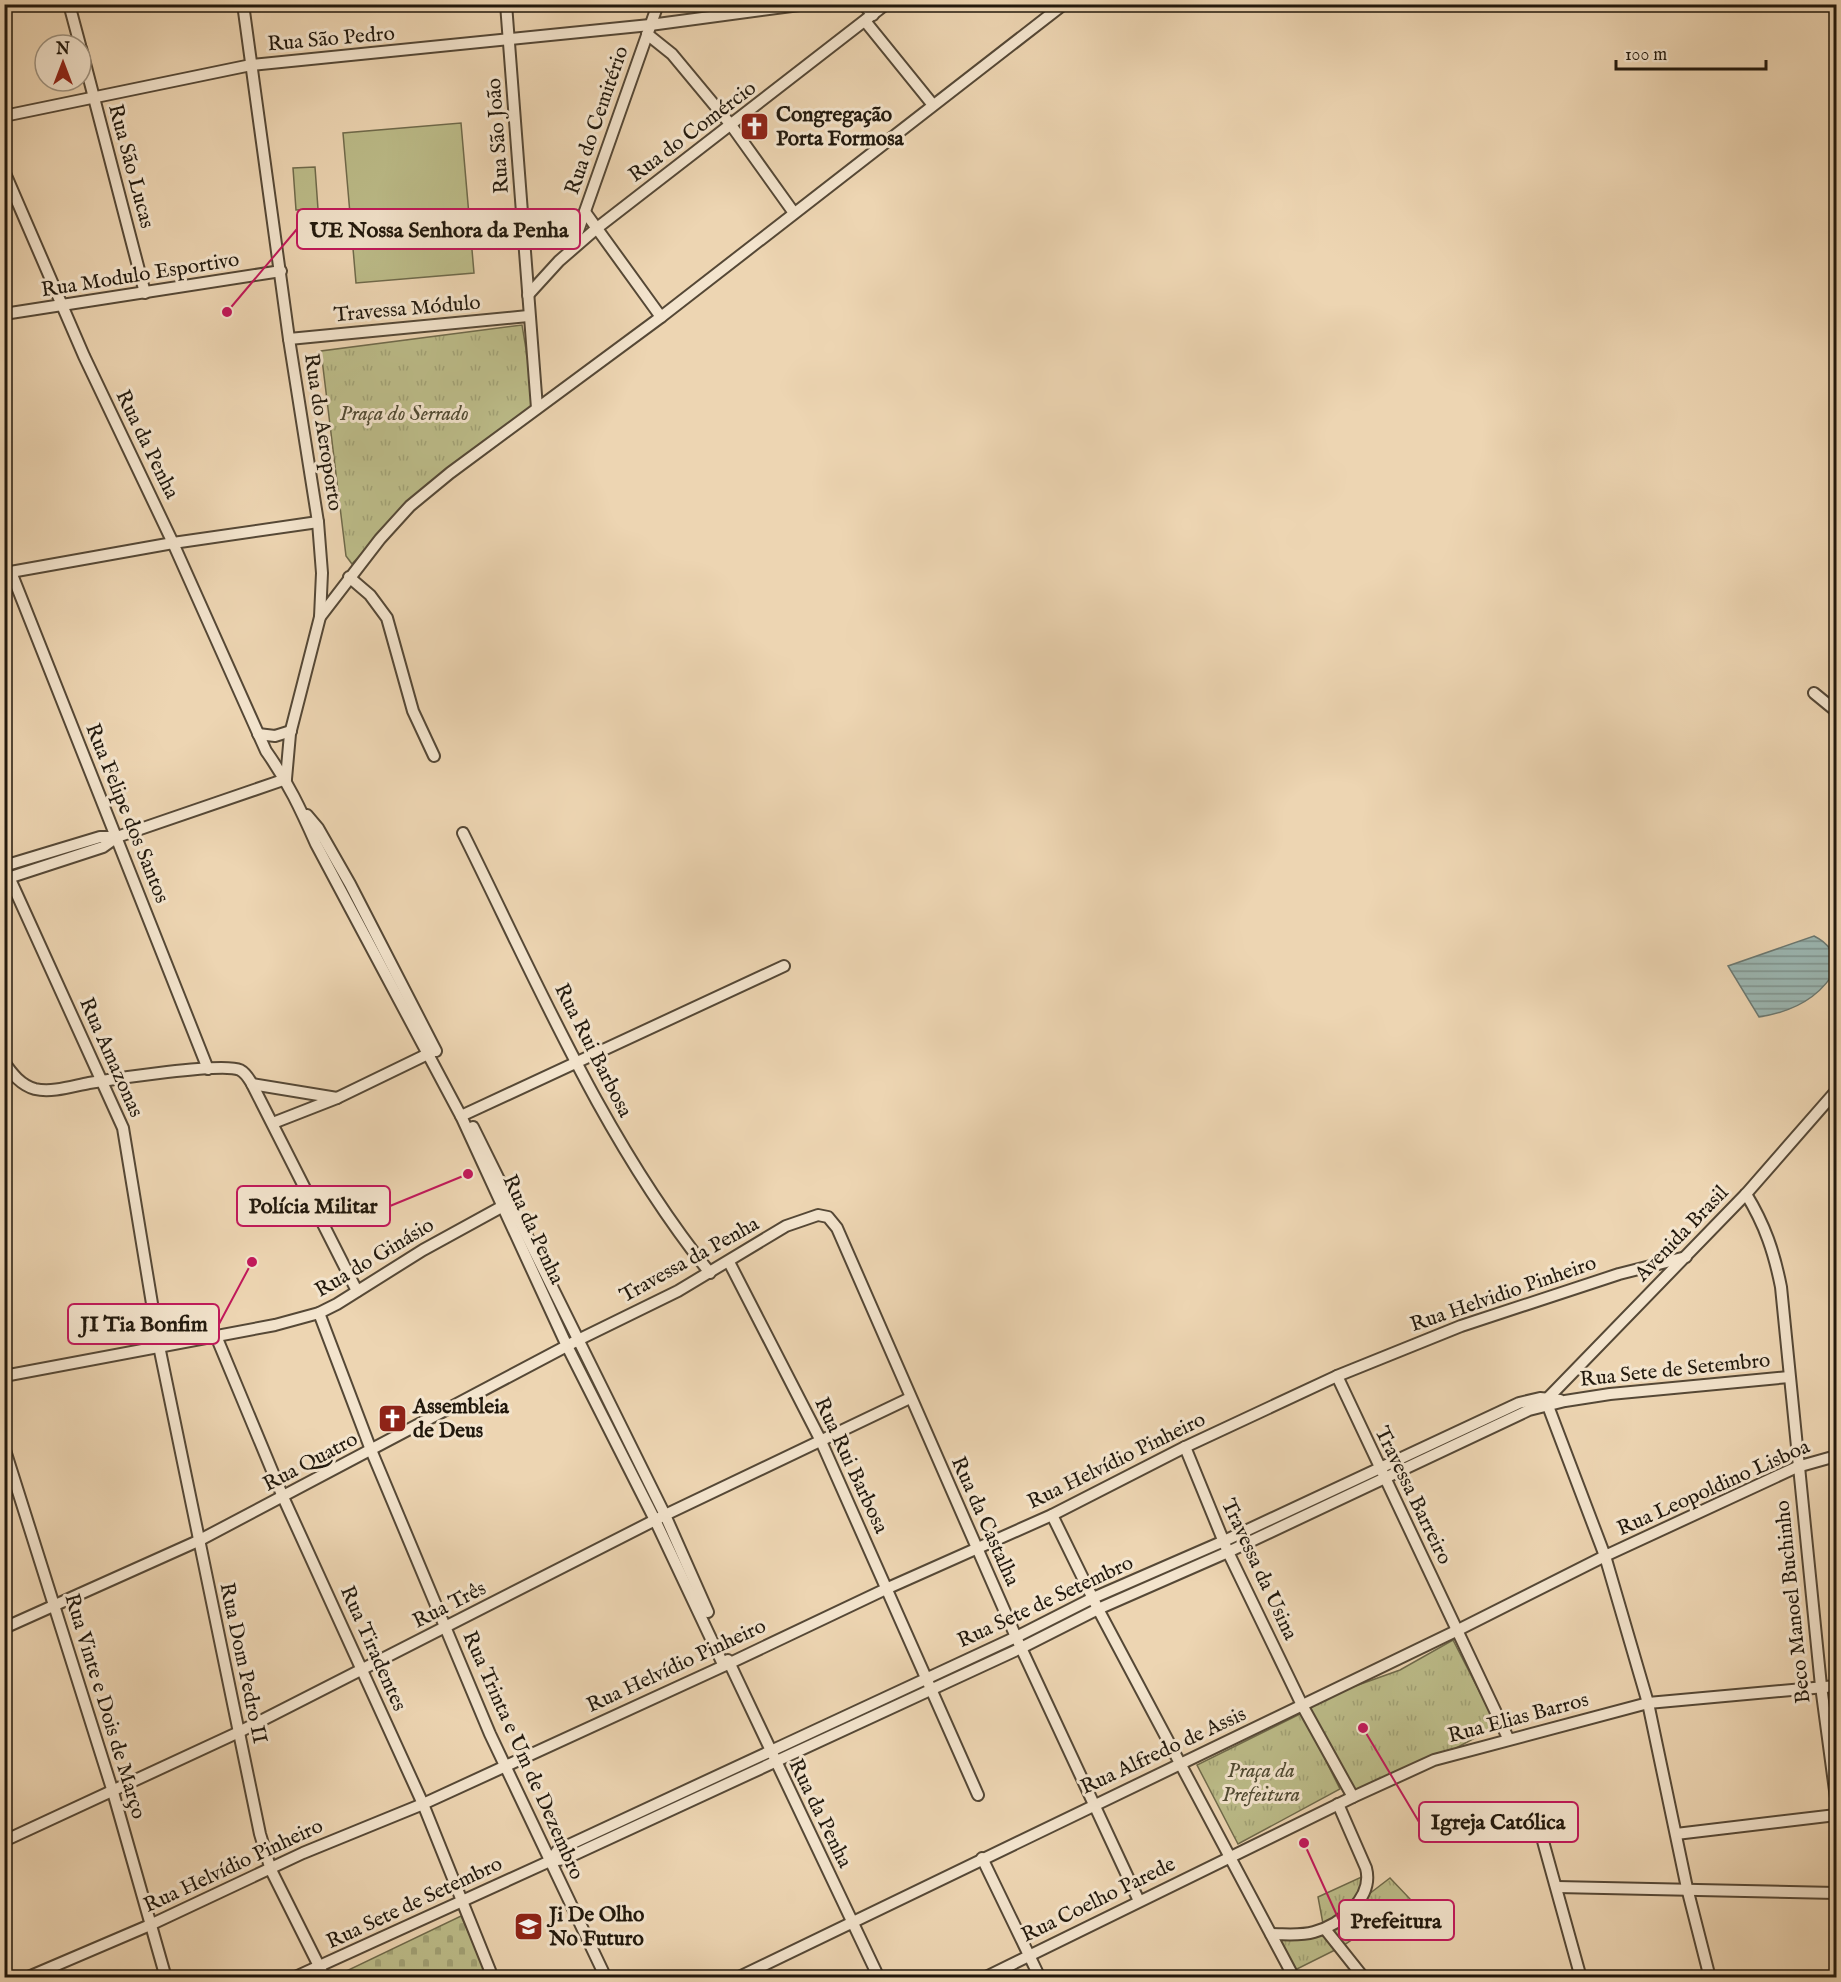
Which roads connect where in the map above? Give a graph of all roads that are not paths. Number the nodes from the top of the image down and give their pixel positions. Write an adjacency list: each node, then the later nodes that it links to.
1 (69, 4): 11 (street, Rua São Lucas)
2 (243, 4): 13 (street, Rua do Aeroporto)
3 (506, 4): 12 (street, Rua São João)
4 (658, 4): 10 (street, Rua do Cemitério)
5 (807, 4): 10 (street, Rua São Pedro)
6 (863, 4): 9 (street)
7 (886, 4): 9 (street, Rua do Comércio)
8 (1064, 4): 16 (street)
9 (869, 18): 16 (street); 18 (street, Rua do Comércio)
10 (648, 29): 12 (street, Rua São Pedro); 18 (street); 20 (street, Rua do Cemitério)
11 (77, 33)
12 (509, 40): 13 (street, Rua São Pedro); 26 (street, Rua São João)
13 (251, 65): 15 (street, Rua São Pedro); 24 (street, Rua do Aeroporto)
14 (93, 93): 15 (street, Rua São Lucas)
15 (94, 98): 17 (street, Rua São Pedro); 25 (street, Rua São Lucas)
16 (933, 105): 21 (street)
17 (4, 116)
18 (731, 125): 21 (street); 22 (street, Rua do Comércio)
19 (4, 171): 27 (street, Rua da Penha)
20 (585, 212): 22 (street); 23 (street, Rua do Cemitério)
21 (794, 213): 30 (street)
22 (597, 228): 23 (street, Rua do Comércio); 30 (street)
23 (572, 248): 26 (street, Rua do Comércio)
24 (281, 271): 25 (street, Rua Modulo Esportivo); 31 (street, Rua do Aeroporto)
25 (145, 293): 27 (street, Rua Modulo Esportivo)
26 (528, 295): 29 (street, Rua São João)
27 (63, 306): 28 (street, Rua Modulo Esportivo); 34 (street, Rua da Penha)
28 (4, 314)
29 (528, 316): 31 (street, Travessa Módulo); 32 (street, Rua São João)
30 (662, 317): 32 (street)
31 (289, 339): 33 (street, Rua do Aeroporto)
32 (537, 408): 36 (street)
33 (318, 522): 34 (street); 37 (street, Rua do Aeroporto)
34 (173, 543): 35 (street); 41 (street, Rua da Penha)
35 (8, 573): 45 (street, Rua Felipe dos Santos)
36 (349, 577): 37 (street); 42 (street)
37 (320, 617): 40 (street)
38 (1814, 693): 39 (street)
39 (1836, 711)
40 (291, 731): 41 (street); 43 (street)
41 (258, 734): 43 (street, Rua da Penha)
42 (434, 756)
43 (286, 779): 45 (street); 49 (street, Rua da Penha)
44 (463, 833): 50 (street, Rua Rui Barbosa)
45 (117, 837): 46 (street); 47 (street); 52 (street, Rua Felipe dos Santos)
46 (5, 866): 47 (street, Rua Amazonas)
47 (8, 878): 53 (street, Rua Amazonas)
48 (784, 966): 50 (street)
49 (433, 1052): 56 (street); 57 (street, Rua da Penha)
50 (577, 1061): 57 (street); 64 (street, Rua Rui Barbosa)
51 (4, 1062): 53 (street)
52 (208, 1069): 53 (street); 54 (street)
53 (103, 1081): 69 (street, Rua Amazonas)
54 (252, 1084): 56 (street); 58 (street)
55 (1836, 1091): 59 (street, Avenida Brasil)
56 (337, 1098): 58 (street)
57 (463, 1114): 60 (street, Rua da Penha)
58 (273, 1124): 65 (street)
59 (1746, 1194): 62 (street, Avenida Brasil); 73 (street, Beco Manoel Buchinho)
60 (506, 1204): 65 (street, Rua do Ginásio); 68 (street, Rua da Penha); 70 (street, Rua da Penha)
61 (832, 1220): 63 (street, Travessa da Penha); 74 (street, Rua da Castalha)
62 (1686, 1257): 72 (street, Rua Helvidio Pinheiro); 75 (street, Avenida Brasil)
63 (729, 1262): 64 (street, Travessa da Penha); 76 (street, Rua Rui Barbosa)
64 (710, 1273): 68 (street, Travessa da Penha)
65 (357, 1291): 66 (street, Rua do Ginásio)
66 (319, 1313): 67 (street, Rua do Ginásio); 79 (street, Rua Trinta e Um de Dezembro)
67 (216, 1336): 69 (street, Rua do Ginásio); 83 (street, Rua Tiradentes)
68 (578, 1340): 70 (street, Travessa da Penha); 85 (street, Rua da Penha)
69 (159, 1346): 71 (street, Rua do Ginásio); 86 (street, Rua Dom Pedro II)
70 (567, 1346): 79 (street, Rua Quatro); 85 (street, Rua da Penha)
71 (4, 1376)
72 (1337, 1376): 78 (street, Rua Helvídio Pinheiro); 82 (street, Travessa Barreiro)
73 (1789, 1377): 75 (street, Rua Sete de Setembro); 81 (street, Beco Manoel Buchinho)
74 (910, 1398): 76 (street, Rua Três); 88 (street, Rua da Castalha)
75 (1548, 1402): 82 (street, Rua Sete de Setembro); 90 (street)
76 (820, 1439): 85 (street, Rua Três); 91 (street, Rua Rui Barbosa)
77 (4, 1447): 92 (street, Rua Vinte e Dois de Março)
78 (1185, 1447): 84 (street, Rua Helvídio Pinheiro); 87 (street, Travessa da Usina)
79 (371, 1450): 83 (street, Rua Quatro); 95 (street, Rua Trinta e Um de Dezembro)
80 (1836, 1456): 81 (street, Rua Leopoldino Lisboa)
81 (1797, 1467): 90 (street, Rua Leopoldino Lisboa); 101 (street, Beco Manoel Buchinho)
82 (1381, 1473): 87 (street, Rua Sete de Setembro); 89 (street, Rua Sete de Setembro); 96 (street, Travessa Barreiro)
83 (284, 1497): 86 (street, Rua Quatro); 99 (street, Rua Tiradentes)
84 (1052, 1515): 88 (street, Rua Helvídio Pinheiro); 93 (street)
85 (660, 1517): 95 (street, Rua Três); 98 (street, Rua da Penha)
86 (198, 1541): 92 (street, Rua Quatro); 107 (street, Rua Dom Pedro II)
87 (1224, 1541): 89 (street, Travessa da Usina); 93 (street, Rua Sete de Setembro)
88 (977, 1547): 91 (street, Rua Helvídio Pinheiro); 97 (street, Rua da Castalha)
89 (1228, 1552): 93 (street, Rua Sete de Setembro); 105 (street, Travessa da Usina)
90 (1605, 1556): 96 (street, Rua Alfredo de Assis); 104 (street)
91 (888, 1588): 98 (street, Rua Helvídio Pinheiro); 100 (street, Rua Rui Barbosa)
92 (56, 1604): 94 (street, Rua Quatro); 112 (street, Rua Vinte e Dois de Março)
93 (1096, 1604): 97 (street, Rua Sete de Setembro); 110 (street)
94 (4, 1628)
95 (445, 1628): 99 (street, Rua Três); 111 (street, Rua Trinta e Um de Dezembro)
96 (1458, 1630): 105 (street, Rua Alfredo de Assis); 108 (street, Travessa Barreiro)
97 (1019, 1642): 100 (street, Rua Sete de Setembro); 103 (street, Rua Sete de Setembro); 117 (street, Rua da Castalha)
98 (728, 1664): 109 (street, Rua da Penha); 111 (street, Rua Helvídio Pinheiro)
99 (362, 1669): 107 (street, Rua Três); 116 (street, Rua Tiradentes)
100 (927, 1677): 103 (street, Rua Rui Barbosa); 106 (street, Rua Sete de Setembro)
101 (1821, 1686): 102 (street, Rua Elias Barros); 104 (street, Rua Elias Barros); 115 (street, Beco Manoel Buchinho)
102 (1836, 1686)
103 (932, 1689): 106 (street, Rua Sete de Setembro); 113 (street, Rua Rui Barbosa)
104 (1648, 1703): 108 (street, Rua Elias Barros); 121 (street)
105 (1302, 1705): 110 (street, Rua Alfredo de Assis); 114 (street, Travessa da Usina)
106 (861, 1714): 109 (street, Rua Sete de Setembro)
107 (239, 1731): 112 (street, Rua Três); 126 (street, Rua Dom Pedro II)
108 (1508, 1738): 114 (street, Rua Elias Barros)
109 (772, 1756): 125 (street, Rua Sete de Setembro); 132 (street, Rua da Penha)
110 (1181, 1764): 117 (street, Rua Alfredo de Assis); 123 (street)
111 (504, 1766): 116 (street, Rua Helvídio Pinheiro); 125 (street, Rua Trinta e Um de Dezembro)
112 (113, 1792): 122 (street, Rua Três); 133 (street, Rua Vinte e Dois de Março)
113 (978, 1795)
114 (1353, 1797): 118 (street, Rua Elias Barros)
115 (1836, 1798)
116 (423, 1804): 126 (street, Rua Helvídio Pinheiro); 131 (street, Rua Tiradentes)
117 (1094, 1804): 124 (street, Rua Alfredo de Assis); 130 (street, Rua da Castalha)
118 (1338, 1804): 123 (street, Rua Elias Barros); 134 (street)
119 (1836, 1815): 121 (street)
120 (1540, 1834): 127 (street)
121 (1676, 1834): 128 (street)
122 (4, 1840)
123 (1230, 1856): 130 (street, Rua Coelho Parede); 135 (street)
124 (982, 1858): 132 (street, Rua Alfredo de Assis); 136 (street)
125 (550, 1861): 131 (street, Rua Sete de Setembro); 143 (street, Rua Trinta e Um de Dezembro)
126 (271, 1870): 133 (street, Rua Helvídio Pinheiro); 137 (street, Rua Dom Pedro II)
127 (1557, 1887): 128 (street); 149 (street)
128 (1687, 1888): 129 (street); 150 (street)
129 (1836, 1893)
130 (1139, 1901): 136 (street, Rua Coelho Parede)
131 (462, 1902): 137 (street, Rua Sete de Setembro); 142 (street, Rua Tiradentes)
132 (851, 1920): 144 (street, Rua Alfredo de Assis); 145 (street, Rua da Penha)
133 (150, 1925): 139 (street, Rua Helvídio Pinheiro); 140 (street, Rua Vinte e Dois de Março)
134 (1325, 1929): 135 (street); 148 (street)
135 (1272, 1934): 138 (street)
136 (1029, 1954): 146 (street, Rua Coelho Parede); 147 (street)
137 (322, 1972): 141 (street, Rua Sete de Setembro)
138 (1291, 1972)
139 (26, 1977)
140 (166, 1977)
141 (293, 1977)
142 (493, 1977)
143 (606, 1977)
144 (737, 1977)
145 (879, 1977)
146 (984, 1977)
147 (1040, 1977)
148 (1364, 1977)
149 (1581, 1977)
150 (1710, 1977)

